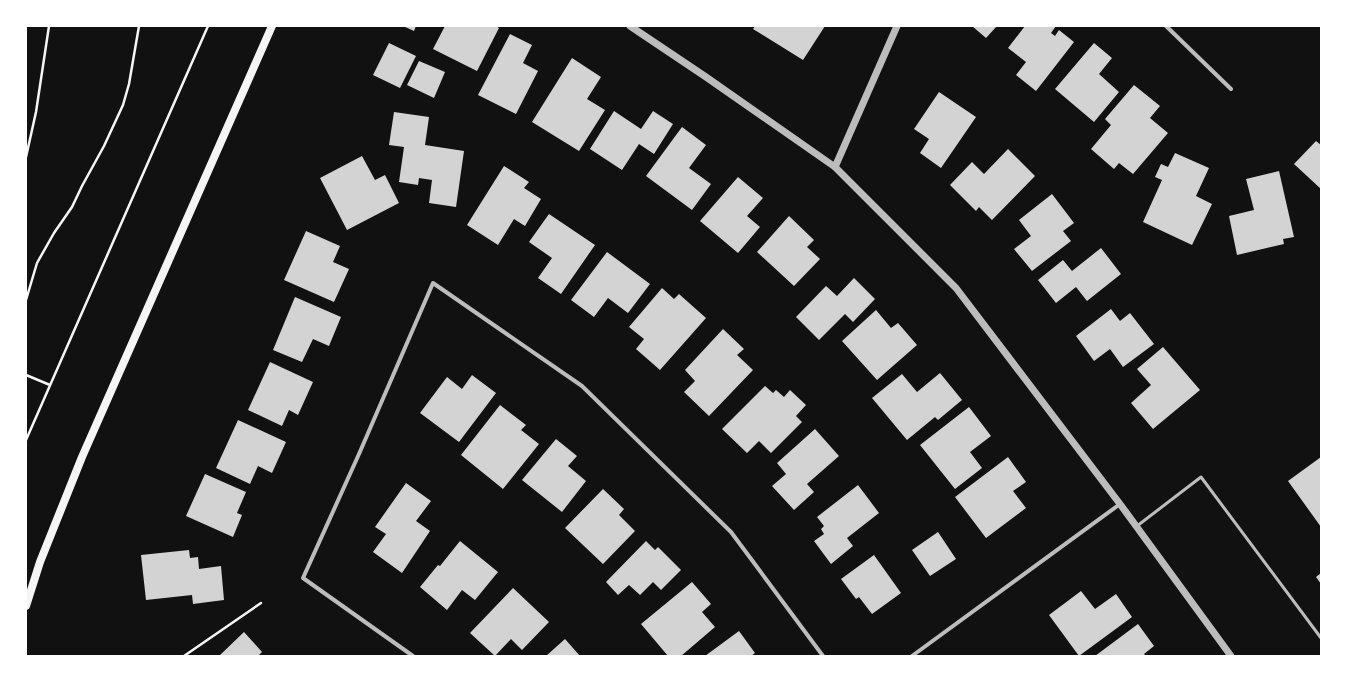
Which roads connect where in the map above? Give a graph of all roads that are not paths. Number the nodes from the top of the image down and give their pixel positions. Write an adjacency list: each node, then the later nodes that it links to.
1 (272, 26): 9 (main road)
2 (630, 26): 6 (street)
3 (897, 26): 6 (street)
4 (1166, 26): 5 (street)
5 (1231, 89)
6 (835, 167): 7 (street)
7 (1120, 504): 8 (street); 13 (street)
8 (1136, 527): 10 (lane); 14 (street)
9 (26, 606)
10 (1321, 638)
11 (413, 656): 12 (street)
12 (824, 656)
13 (912, 656)
14 (1231, 656)

